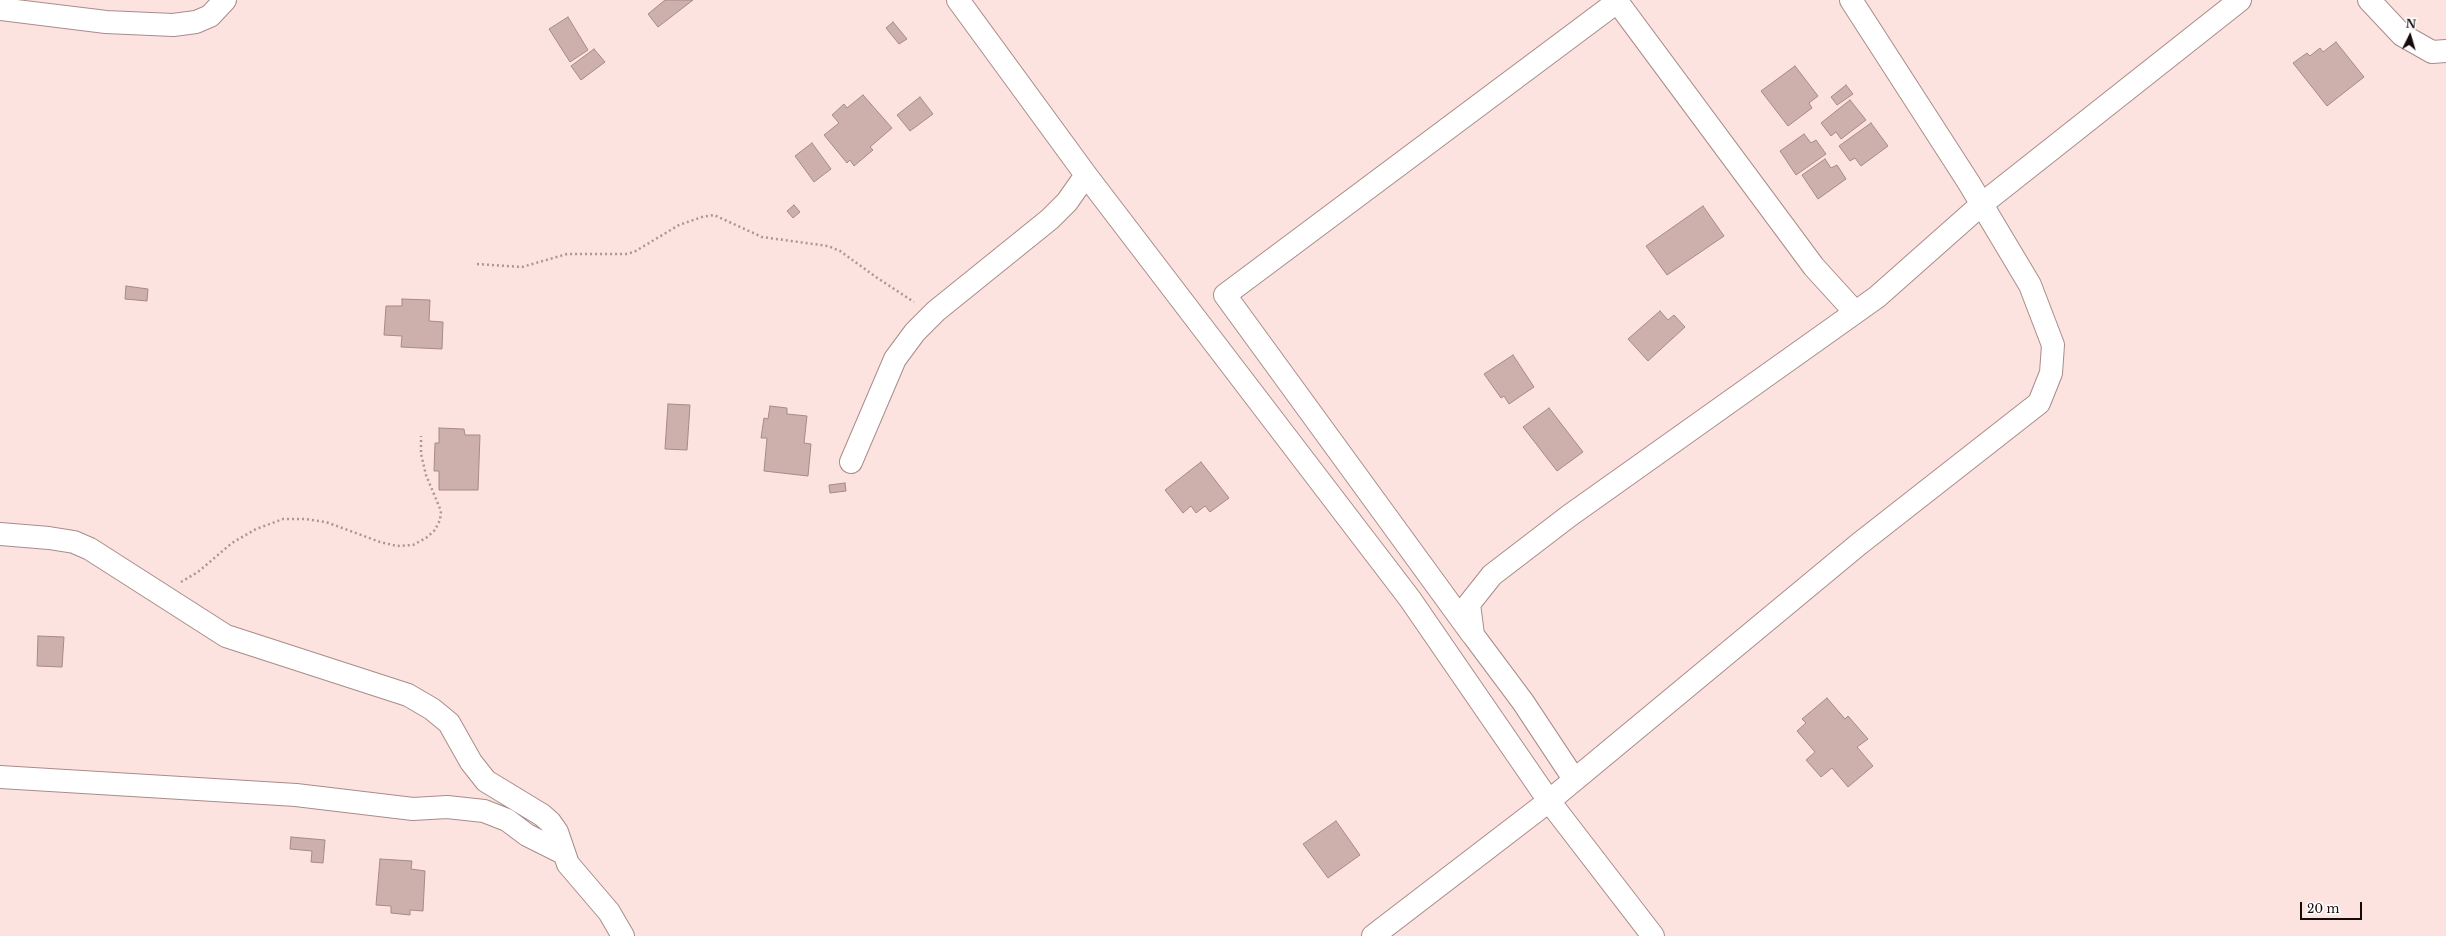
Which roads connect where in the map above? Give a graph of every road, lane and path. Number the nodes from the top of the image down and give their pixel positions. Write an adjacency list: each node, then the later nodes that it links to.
1 (225, 0): 7 (street)
2 (958, 0): 9 (street)
3 (1851, 0): 10 (street)
4 (2240, 0): 10 (street)
5 (2369, 0): 8 (street)
6 (1617, 1): 13 (street); 18 (street)
7 (0, 9)
8 (2446, 51)
9 (1086, 175): 12 (street); 21 (street)
10 (1982, 204): 13 (street); 20 (street)
11 (477, 264): 12 (path)
12 (936, 312): 15 (street)
13 (1855, 312): 18 (street)
14 (421, 436): 17 (path)
15 (851, 462)
16 (0, 534): 17 (street)
17 (152, 590): 22 (street)
18 (1473, 635): 20 (street)
19 (0, 777): 22 (street)
20 (1574, 779): 21 (street)
21 (1549, 801): 24 (street); 25 (street)
22 (563, 853): 23 (street)
23 (623, 936)
24 (1373, 936)
25 (1654, 936)

